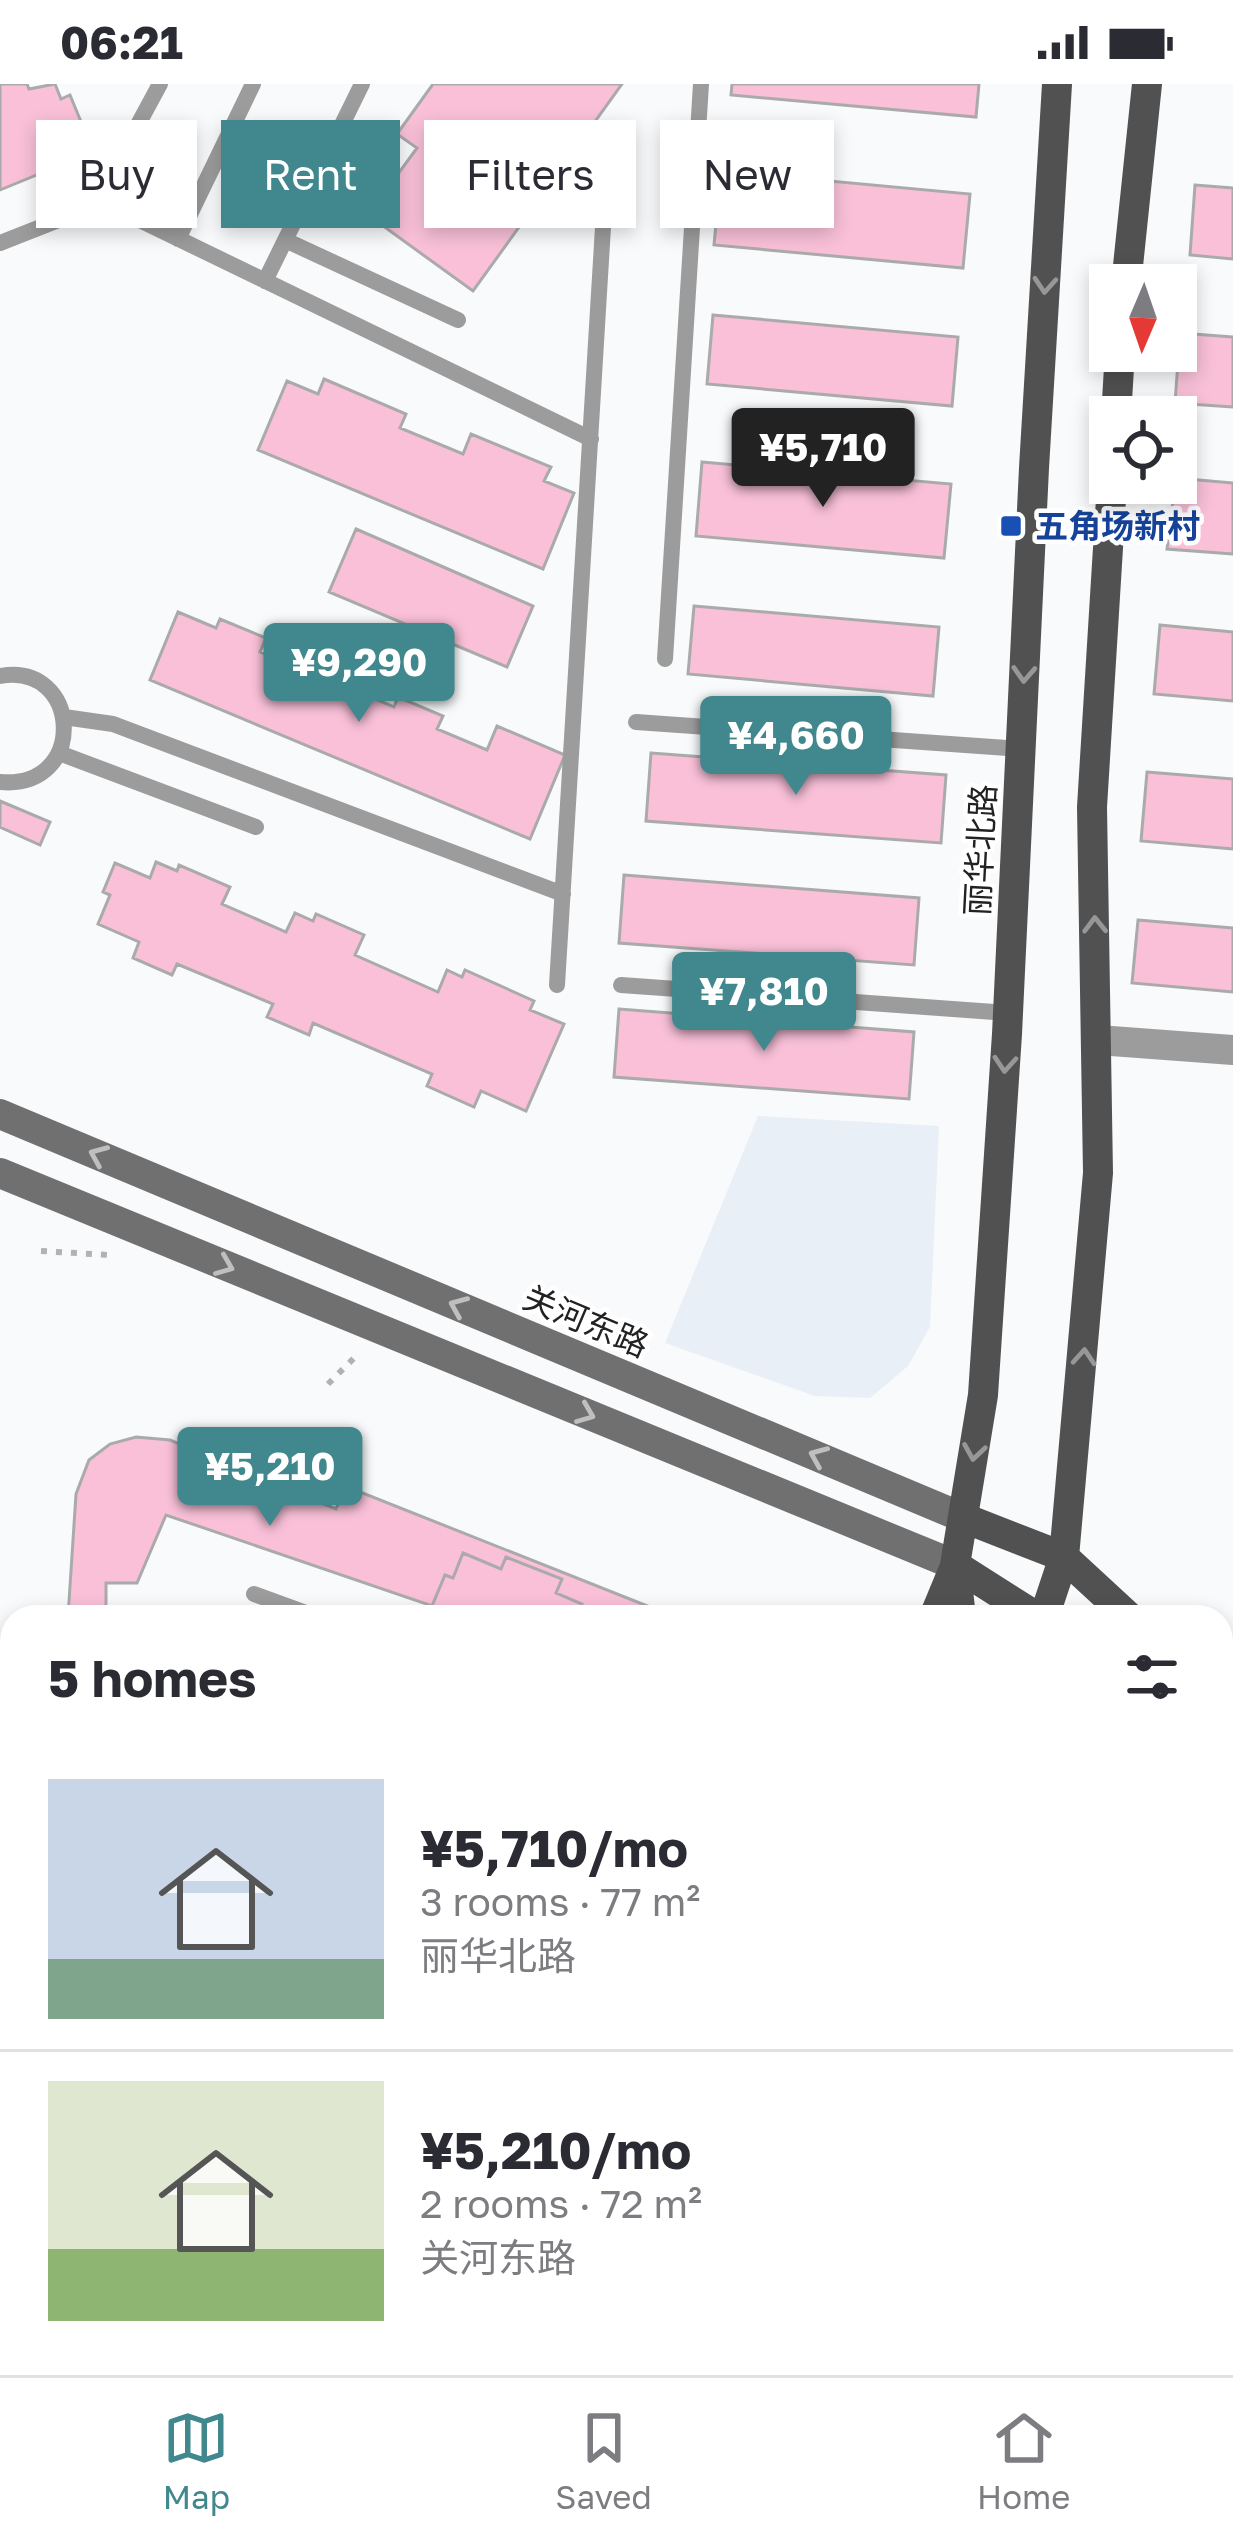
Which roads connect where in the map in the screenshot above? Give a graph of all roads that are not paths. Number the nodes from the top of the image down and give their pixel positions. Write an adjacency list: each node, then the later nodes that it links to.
1 (160, 84): 7 (lane)
2 (253, 84): 11 (lane)
3 (362, 84): 12 (lane)
4 (701, 84): 19 (lane)
5 (1057, 84): 23 (main road, 丽华北路, one-way to 23)
6 (1147, 84): 14 (main road)
7 (141, 120)
8 (38, 228): 13 (lane)
9 (157, 228): 11 (lane)
10 (603, 228): 17 (lane)
11 (178, 238): 15 (lane)
12 (285, 240): 15 (lane); 16 (lane)
13 (0, 243)
14 (1128, 264)
15 (265, 281): 17 (lane)
16 (458, 320)
17 (591, 439): 29 (lane)
18 (1111, 504): 33 (main road, one-way to 18)
19 (665, 659)
20 (0, 676): 21 (lane)
21 (64, 717): 24 (lane); 29 (lane)
22 (636, 722): 23 (lane)
23 (1021, 749): 32 (main road, 丽华北路)
24 (59, 753): 25 (lane); 28 (lane)
25 (24, 781): 26 (lane); 27 (lane)
26 (0, 782)
27 (3, 802)
28 (256, 827)
29 (563, 895): 30 (lane)
30 (557, 985)
31 (621, 985): 32 (lane)
32 (1008, 1013): 37 (main road, 丽华北路, one-way to 37)
33 (1098, 1040): 34 (street); 38 (main road, one-way to 33)
34 (1233, 1050)
35 (0, 1114): 37 (main road, 关河东路, one-way to 35)
36 (0, 1173): 39 (main road, one-way to 39)
37 (964, 1518): 38 (main road, 关河东路); 39 (main road, 丽华北路)
38 (1064, 1557): 45 (main road); 46 (main road, 关河东路)
39 (955, 1565): 42 (main road); 43 (main road, 丽华北路); 44 (main road)
40 (254, 1594): 41 (lane)
41 (284, 1605)
42 (939, 1605)
43 (960, 1605)
44 (1020, 1605)
45 (1045, 1605)
46 (1116, 1605)

